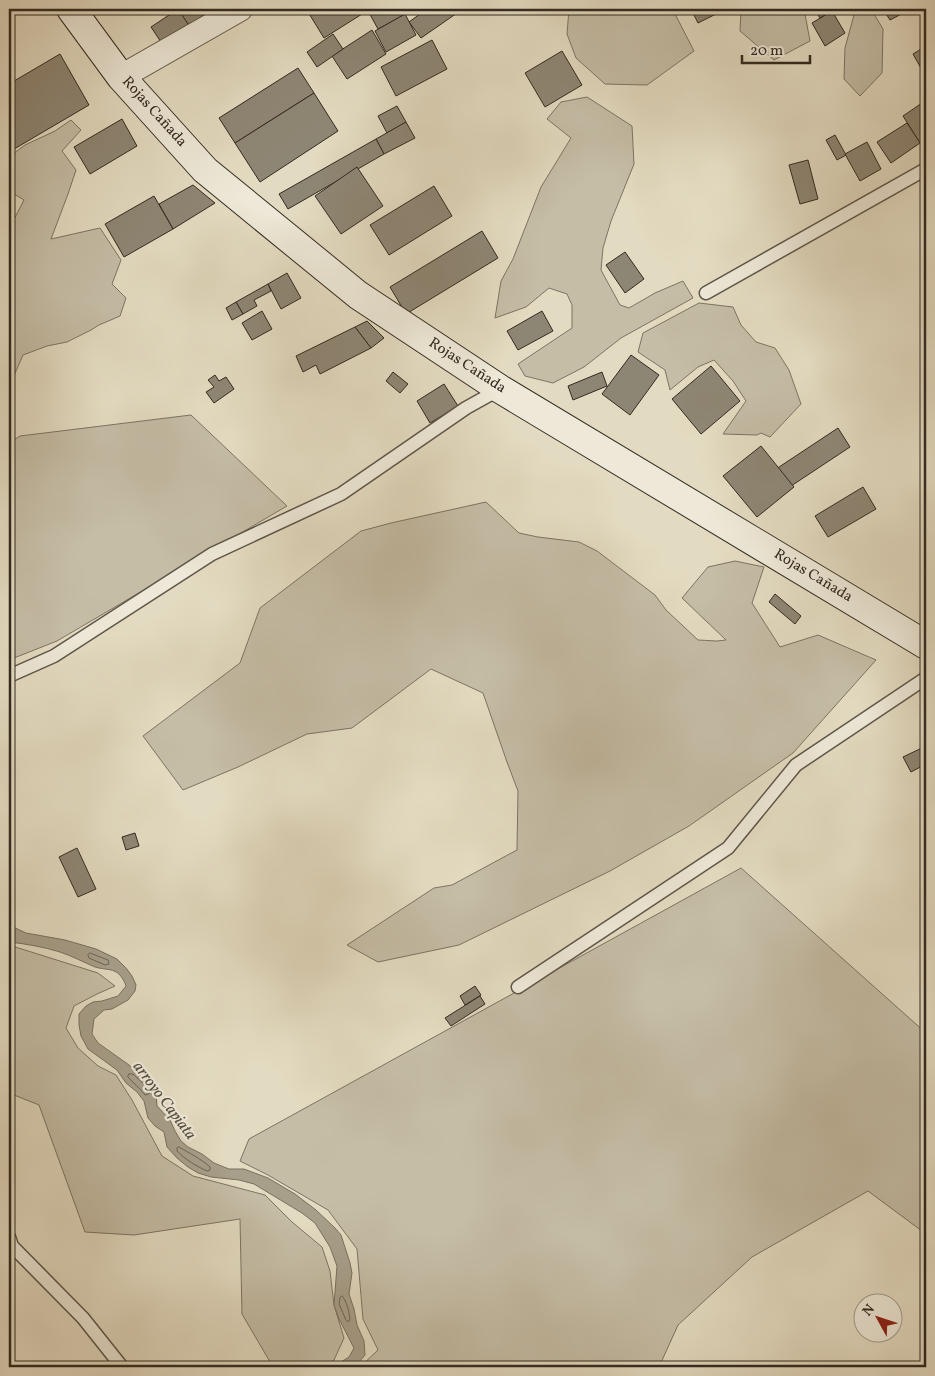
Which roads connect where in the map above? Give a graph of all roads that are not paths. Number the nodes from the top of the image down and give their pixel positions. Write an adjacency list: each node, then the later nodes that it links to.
1 (71, 9): 3 (main road, Rojas Cañada)
2 (240, 9): 3 (street)
3 (121, 77): 6 (main road, Rojas Cañada)
4 (926, 169): 5 (lane)
5 (706, 293)
6 (500, 389): 7 (main road, Rojas Cañada); 8 (lane)
7 (926, 644)
8 (9, 676)
9 (926, 678): 10 (lane)
10 (518, 987)
11 (9, 1238): 12 (lane)
12 (122, 1367)

